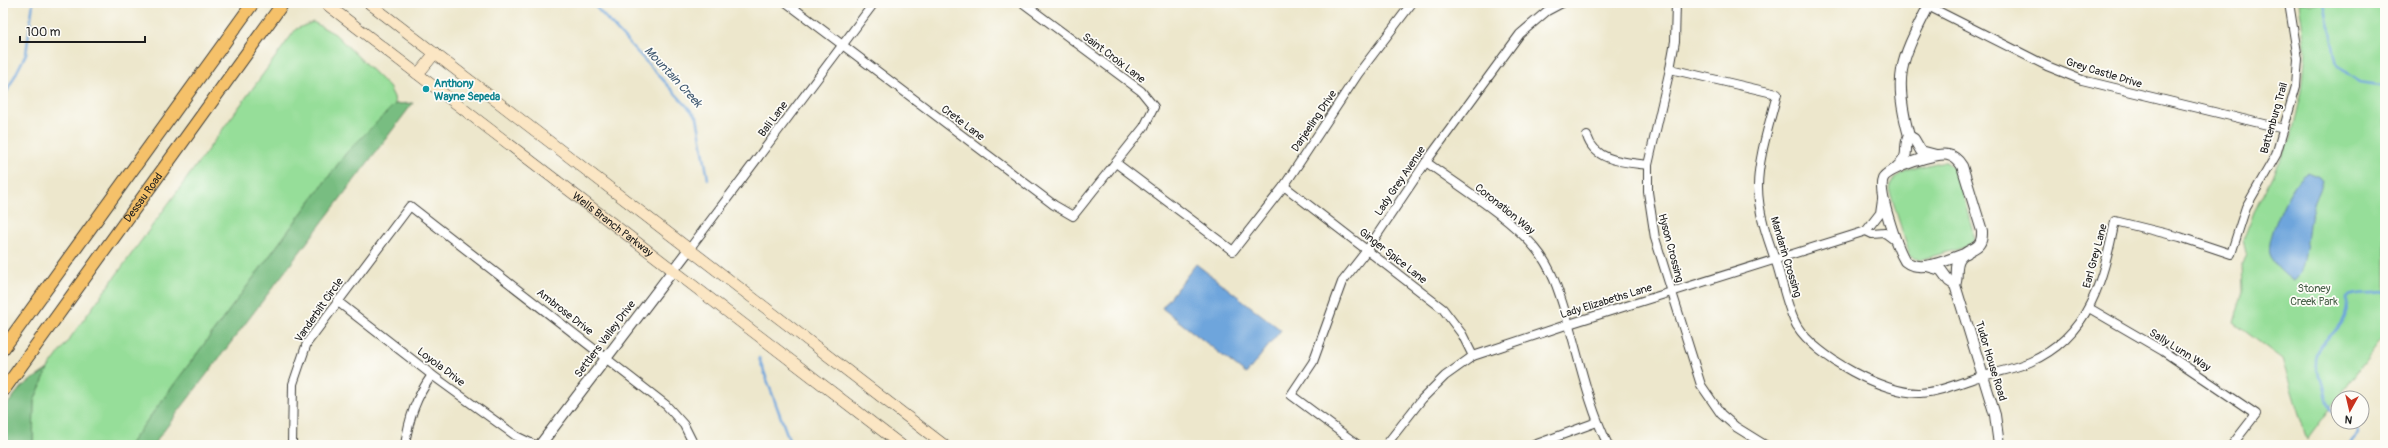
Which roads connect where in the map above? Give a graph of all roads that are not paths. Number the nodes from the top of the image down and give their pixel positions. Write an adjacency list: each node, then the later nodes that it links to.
1 (252, 3): 42 (main road)
2 (283, 3): 47 (main road, Dessau Road)
3 (325, 3): 16 (main road, Wells Branch Parkway)
4 (370, 3): 14 (main road)
5 (787, 3): 13 (street, Crete Lane)
6 (874, 3): 13 (street, Bali Lane)
7 (1023, 3): 22 (street, Saint Croix Lane)
8 (1412, 3): 25 (street, Darjeeling Drive)
9 (1562, 3): 21 (street, Lady Grey Avenue)
10 (1676, 3): 15 (street, Hyson Crossing)
11 (2289, 3): 17 (street, Battenburg Trail)
12 (1929, 5): 17 (street, Grey Castle Drive); 19 (street, Tudor House Road)
13 (842, 45): 22 (street, Crete Lane); 30 (street, Bali Lane)
14 (434, 53): 16 (main road); 30 (main road)
15 (1670, 69): 23 (street, Hyson Crossing); 34 (street, Mandarin Crossing)
16 (418, 74): 36 (main road, Wells Branch Parkway)
17 (2284, 129): 33 (street, Battenburg Trail)
18 (1587, 136): 23 (street)
19 (1909, 136): 20 (street, Tudor House Road); 24 (street, Tudor House Road)
20 (1937, 155): 24 (street, Tudor House Road); 32 (street, Tudor House Road)
21 (1426, 162): 31 (street, Lady Grey Avenue); 41 (street, Coronation Way)
22 (1116, 163): 25 (street, Darjeeling Drive)
23 (1648, 165): 38 (street, Hyson Crossing)
24 (1897, 167): 26 (street, Tudor House Road)
25 (1284, 186): 31 (street, Ginger Spice Lane)
26 (1883, 196): 28 (street); 29 (street, Tudor House Road)
27 (410, 206): 39 (street, Vanderbilt Circle); 44 (street, Ambrose Drive)
28 (1866, 231): 29 (street, Lady Elizabeths Lane); 34 (street, Lady Elizabeths Lane)
29 (1897, 243): 35 (street, Tudor House Road)
30 (690, 248): 36 (street, Settlers Valley Drive); 55 (main road)
31 (1367, 250): 43 (street, Ginger Spice Lane); 56 (street, Lady Grey Avenue)
32 (1967, 253): 35 (street, Tudor House Road); 37 (street, Tudor House Road)
33 (2230, 254): 40 (street, Earl Grey Lane)
34 (1775, 260): 38 (street, Lady Elizabeths Lane); 46 (street, Mandarin Crossing)
35 (1925, 266): 37 (street, Tudor House Road)
36 (673, 270): 44 (street, Settlers Valley Drive); 54 (main road, Wells Branch Parkway)
37 (1955, 285): 46 (street, Tudor House Road)
38 (1672, 292): 41 (street, Lady Elizabeths Lane); 60 (street, Hyson Crossing)
39 (337, 301): 45 (street, Loyola Drive); 49 (street, Vanderbilt Circle)
40 (2089, 308): 46 (street, Earl Grey Lane); 62 (street, Sally Lunn Way)
41 (1569, 324): 43 (street, Lady Elizabeths Lane); 48 (street, Coronation Way)
42 (3, 349)
43 (1473, 356): 57 (street, Lady Elizabeths Lane)
44 (606, 358): 52 (street, Settlers Valley Drive); 53 (street, Ambrose Drive)
45 (432, 375): 50 (street); 51 (street, Loyola Drive)
46 (1983, 376): 61 (street, Tudor House Road)
47 (3, 391)
48 (1597, 422): 58 (street); 59 (street, Coronation Way)
49 (292, 445)
50 (405, 445)
51 (535, 445)
52 (540, 445)
53 (694, 445)
54 (900, 445)
55 (944, 445)
56 (1358, 445)
57 (1386, 445)
58 (1534, 445)
59 (1608, 445)
60 (1765, 445)
61 (1999, 445)
62 (2232, 445)

